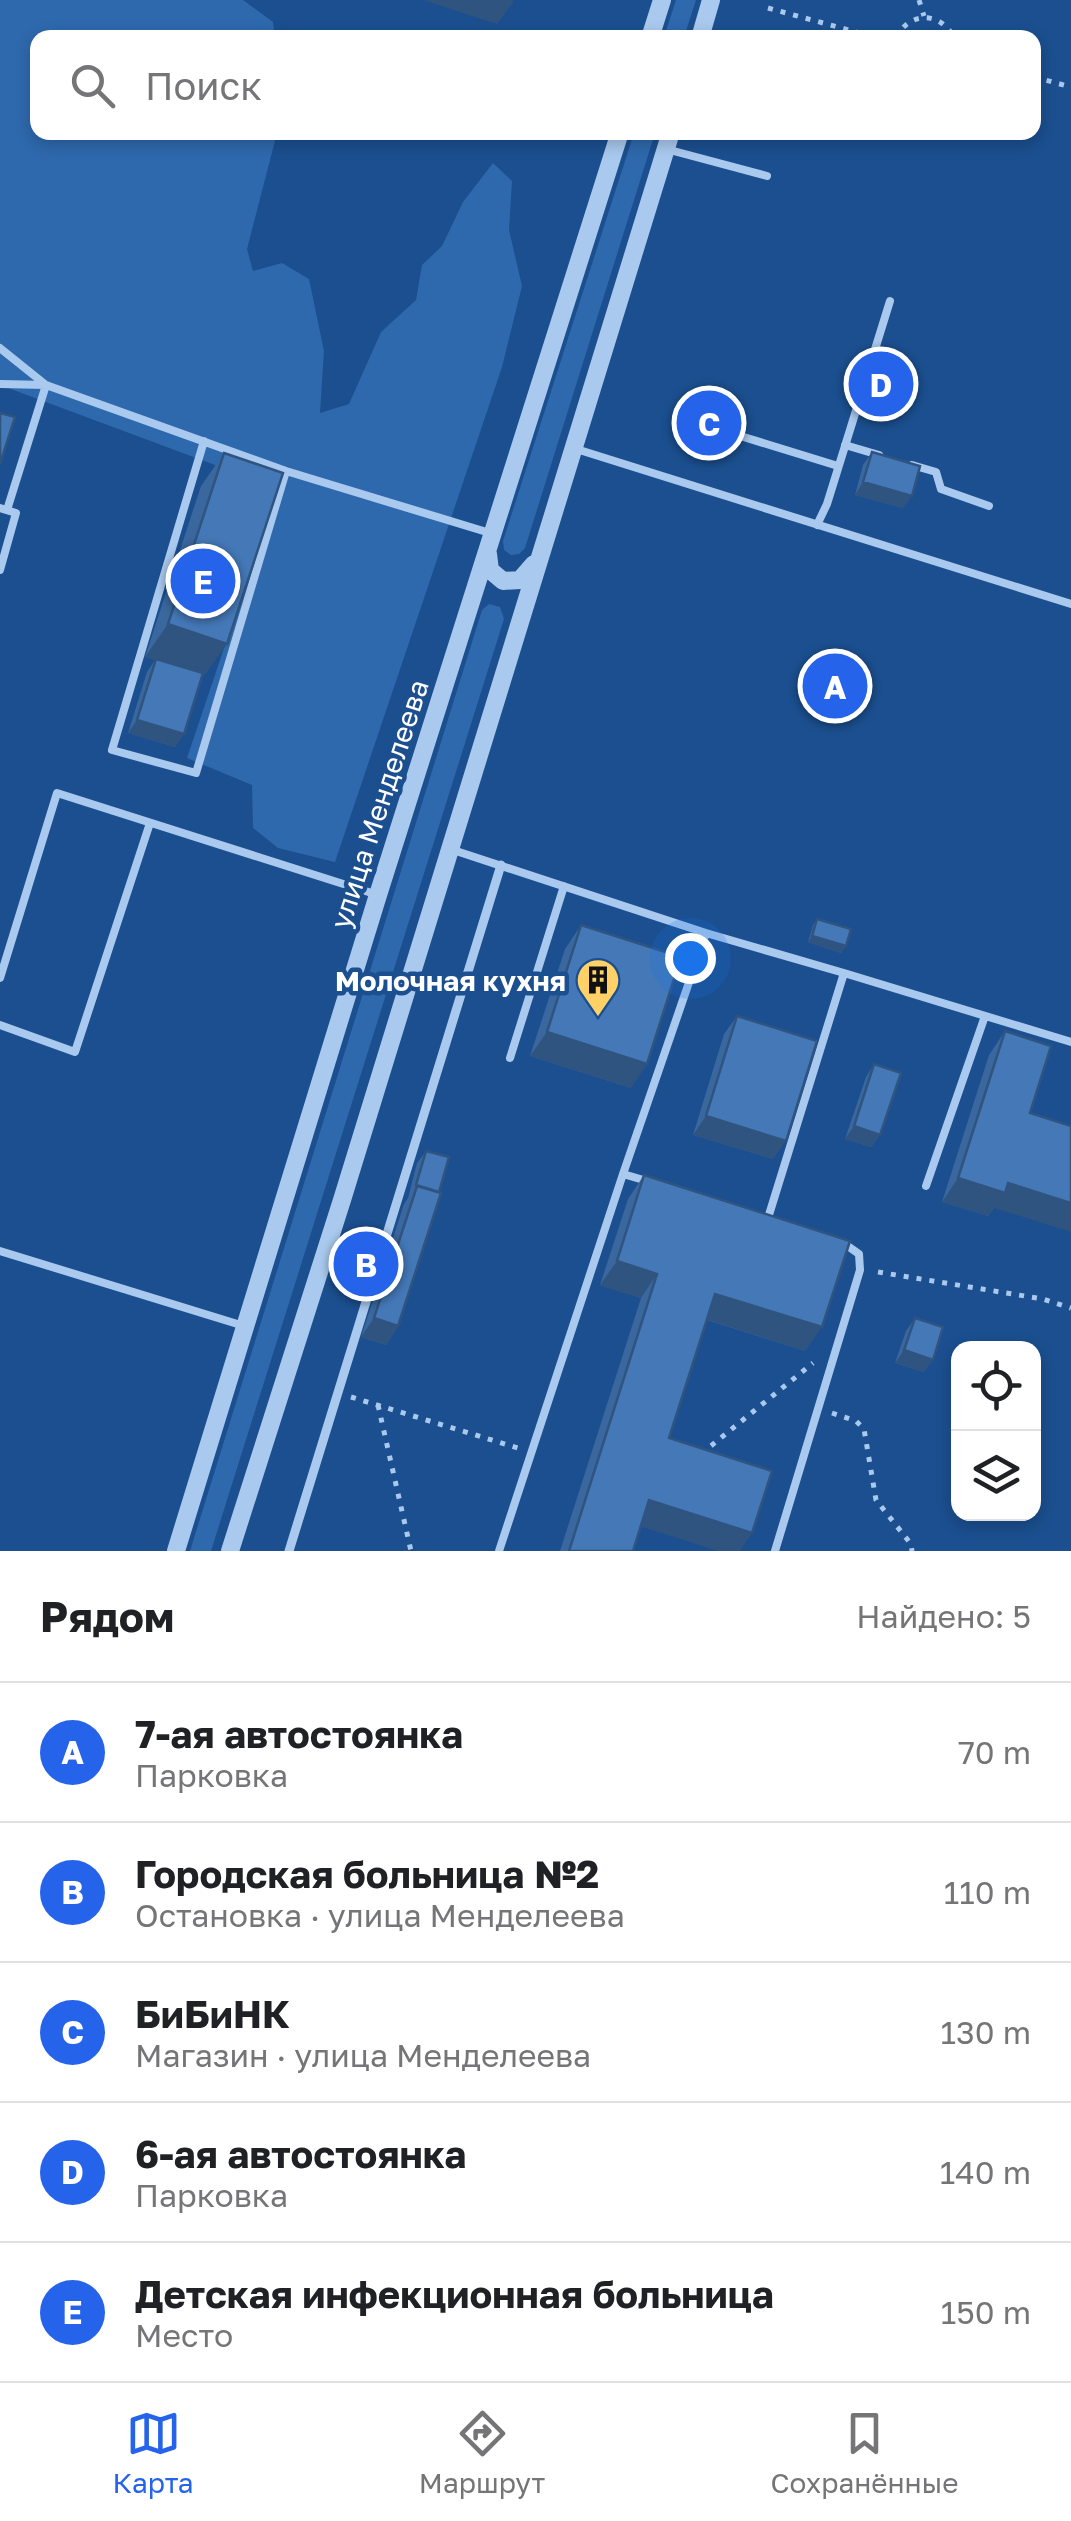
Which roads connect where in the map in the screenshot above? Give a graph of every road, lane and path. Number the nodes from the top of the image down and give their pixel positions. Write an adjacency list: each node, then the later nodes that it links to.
1 (662, 0): 6 (street)
2 (711, 0): 7 (street)
3 (918, 0): 5 (path)
4 (768, 8): 8 (path)
5 (924, 16): 9 (path); 10 (path)
6 (653, 30)
7 (702, 30)
8 (849, 30)
9 (901, 30)
10 (948, 30)
11 (1041, 79): 12 (path)
12 (1071, 87)
13 (617, 140): 31 (street, улица Менделеева)
14 (668, 141): 15 (lane); 23 (street)
15 (766, 176)
16 (890, 301): 22 (lane)
17 (0, 348): 19 (lane)
18 (0, 384): 19 (lane)
19 (46, 385): 21 (lane); 29 (lane)
20 (724, 431): 26 (lane)
21 (204, 441): 27 (lane); 27 (lane)
22 (845, 445): 24 (lane); 26 (lane)
23 (573, 448): 30 (lane); 33 (street)
24 (882, 456)
25 (900, 462): 28 (lane)
26 (838, 466): 30 (lane)
27 (286, 471): 31 (lane)
28 (989, 506)
29 (3, 509): 34 (lane)
30 (817, 525): 35 (lane)
31 (494, 534): 32 (street, улица Менделеева)
32 (488, 553): 33 (street); 40 (street, улица Менделеева)
33 (539, 557): 37 (street)
34 (0, 570)
35 (1071, 604)
36 (150, 824): 40 (lane); 43 (lane); 45 (lane)
37 (448, 848): 38 (lane); 66 (street)
38 (501, 865): 39 (lane); 60 (street)
39 (564, 886): 41 (lane); 47 (lane)
40 (378, 895): 58 (street, улица Менделеева)
41 (706, 933): 42 (lane); 48 (lane)
42 (844, 973): 44 (lane); 52 (lane)
43 (0, 978)
44 (985, 1016): 46 (lane); 50 (lane)
45 (0, 1025)
46 (1071, 1042)
47 (510, 1058)
48 (624, 1174): 49 (lane); 63 (lane)
49 (660, 1185)
50 (926, 1186)
51 (750, 1212): 52 (lane)
52 (768, 1218): 53 (lane)
53 (786, 1223)
54 (838, 1240): 56 (lane)
55 (0, 1251): 58 (lane)
56 (860, 1270): 57 (path); 59 (lane)
57 (1071, 1308)
58 (246, 1326): 65 (street, улица Менделеева)
59 (836, 1346): 62 (lane); 64 (path)
60 (339, 1394): 61 (path); 67 (street)
61 (378, 1406): 63 (path); 68 (path)
62 (817, 1408): 70 (lane); 71 (path)
63 (532, 1452): 69 (lane)
64 (701, 1454)
65 (176, 1551)
66 (230, 1551)
67 (289, 1551)
68 (410, 1551)
69 (499, 1551)
70 (775, 1551)
71 (912, 1551)

